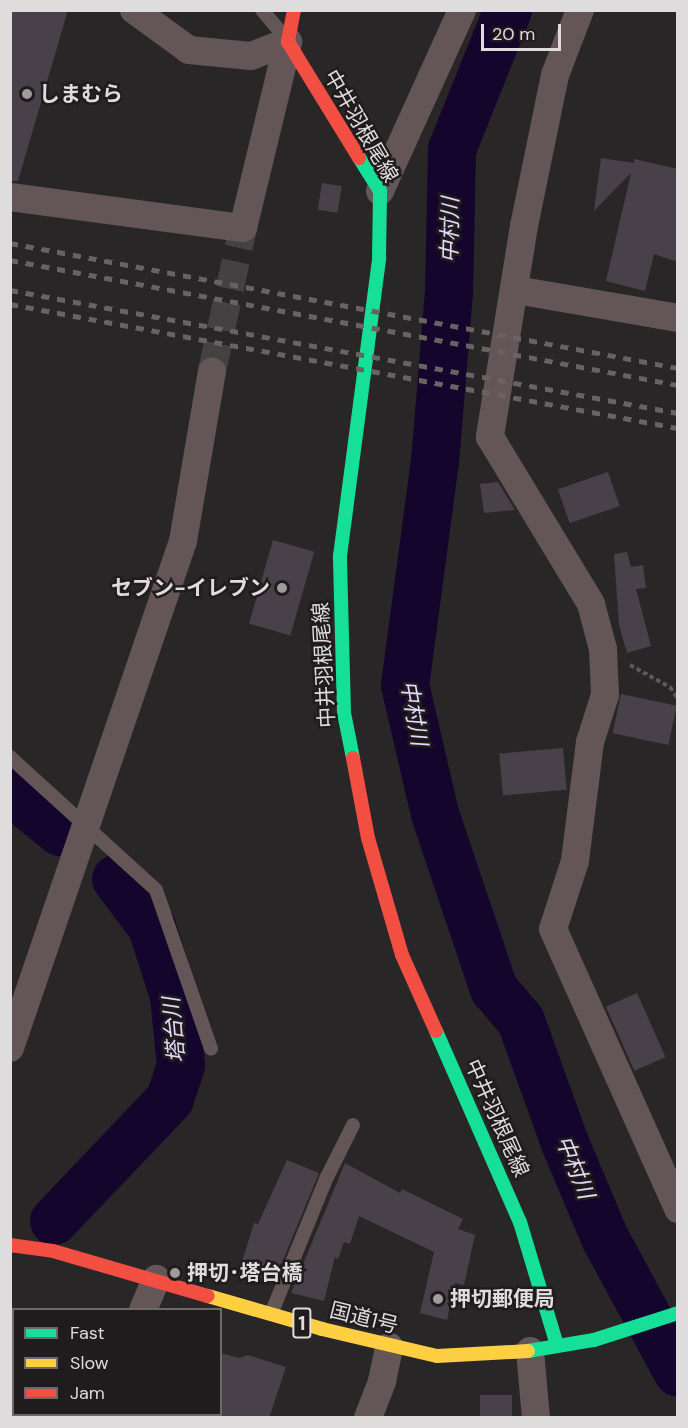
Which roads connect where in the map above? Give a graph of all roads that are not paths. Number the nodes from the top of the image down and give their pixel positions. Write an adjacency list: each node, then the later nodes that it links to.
1 (134, 10): 6 (street)
2 (262, 10): 6 (lane)
3 (294, 10): 6 (main road)
4 (462, 10): 7 (street)
5 (580, 10): 9 (street)
6 (288, 42): 7 (main road, 中井羽根尾線); 8 (street)
7 (380, 191): 24 (main road, 中井羽根尾線)
8 (10, 197)
9 (516, 290): 10 (street); 17 (street)
10 (678, 318)
11 (212, 371): 13 (street)
12 (10, 757): 13 (lane)
13 (89, 825): 14 (street); 15 (lane)
14 (10, 1048)
15 (211, 1050)
16 (353, 1125): 22 (lane)
17 (678, 1209)
18 (10, 1245): 19 (main road, 国道1号 / 1)
19 (156, 1279): 20 (street); 22 (main road, 国道1号 / 1)
20 (144, 1308)
21 (678, 1313): 24 (main road, 国道1号 / 1)
22 (272, 1314): 23 (main road, 国道1号 / 1)
23 (389, 1347): 24 (main road, 国道1号 / 1); 25 (street)
24 (544, 1348): 26 (street)
25 (368, 1418)
26 (536, 1418)

